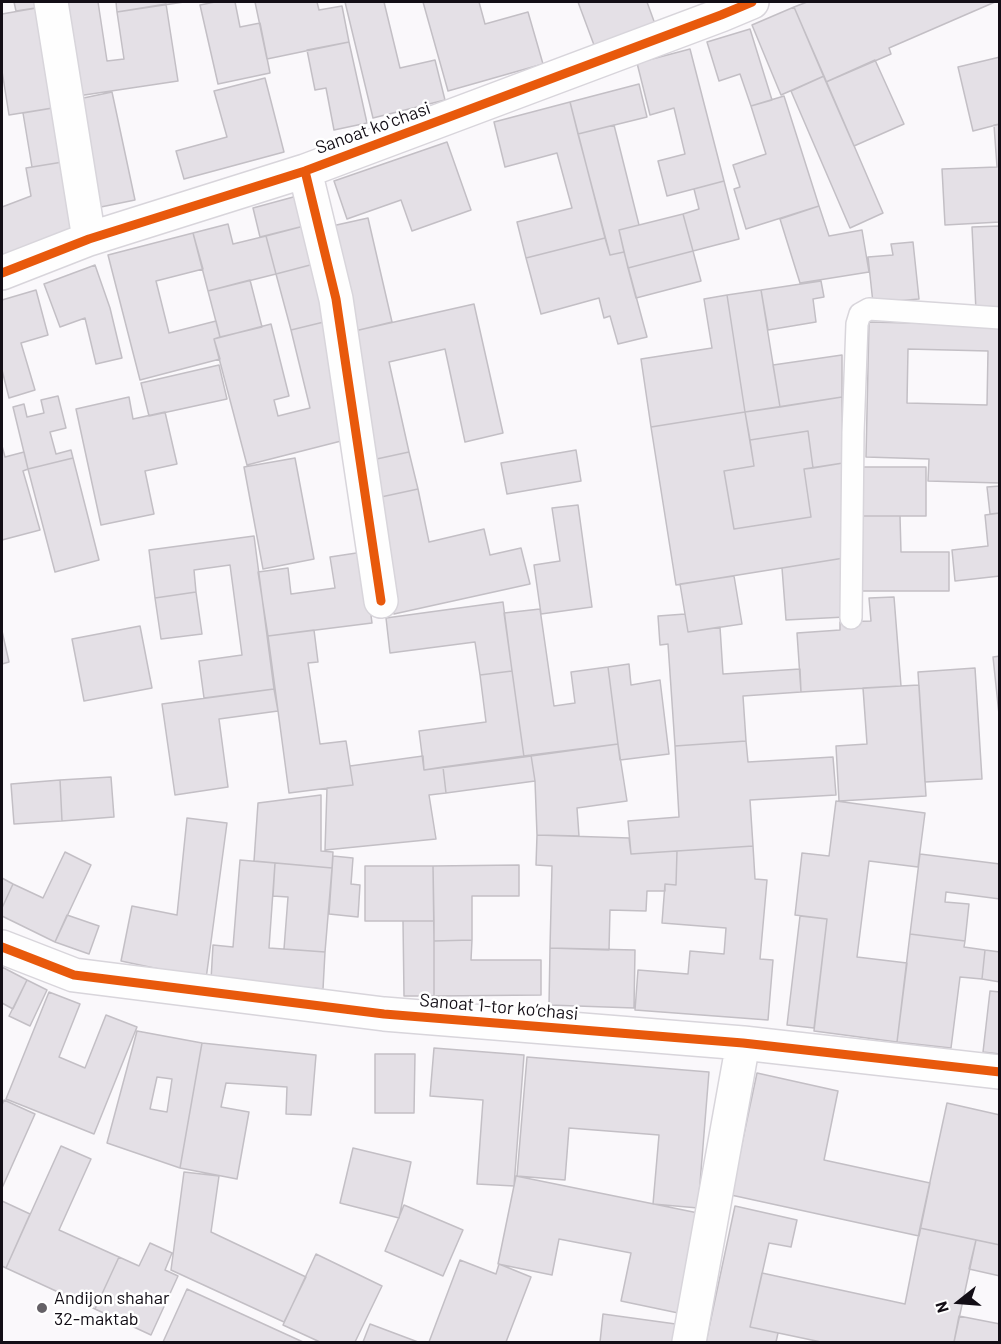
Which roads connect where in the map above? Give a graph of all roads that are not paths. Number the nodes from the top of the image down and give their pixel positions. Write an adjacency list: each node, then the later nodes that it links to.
1 (51, 2): 5 (street)
2 (752, 2): 3 (street, Sanoat koʻchasi)
3 (717, 8): 4 (street, Sanoat koʻchasi)
4 (305, 171): 5 (street, Sanoat koʻchasi); 8 (street)
5 (89, 239): 6 (street, Sanoat koʻchasi)
6 (2, 273)
7 (999, 318): 9 (lane)
8 (381, 601)
9 (851, 618)
10 (2, 947): 11 (street, Sanoat 1-tor ko‘chasi)
11 (743, 1043): 12 (street, Sanoat 1-tor ko‘chasi); 13 (street)
12 (999, 1072)
13 (689, 1342)

